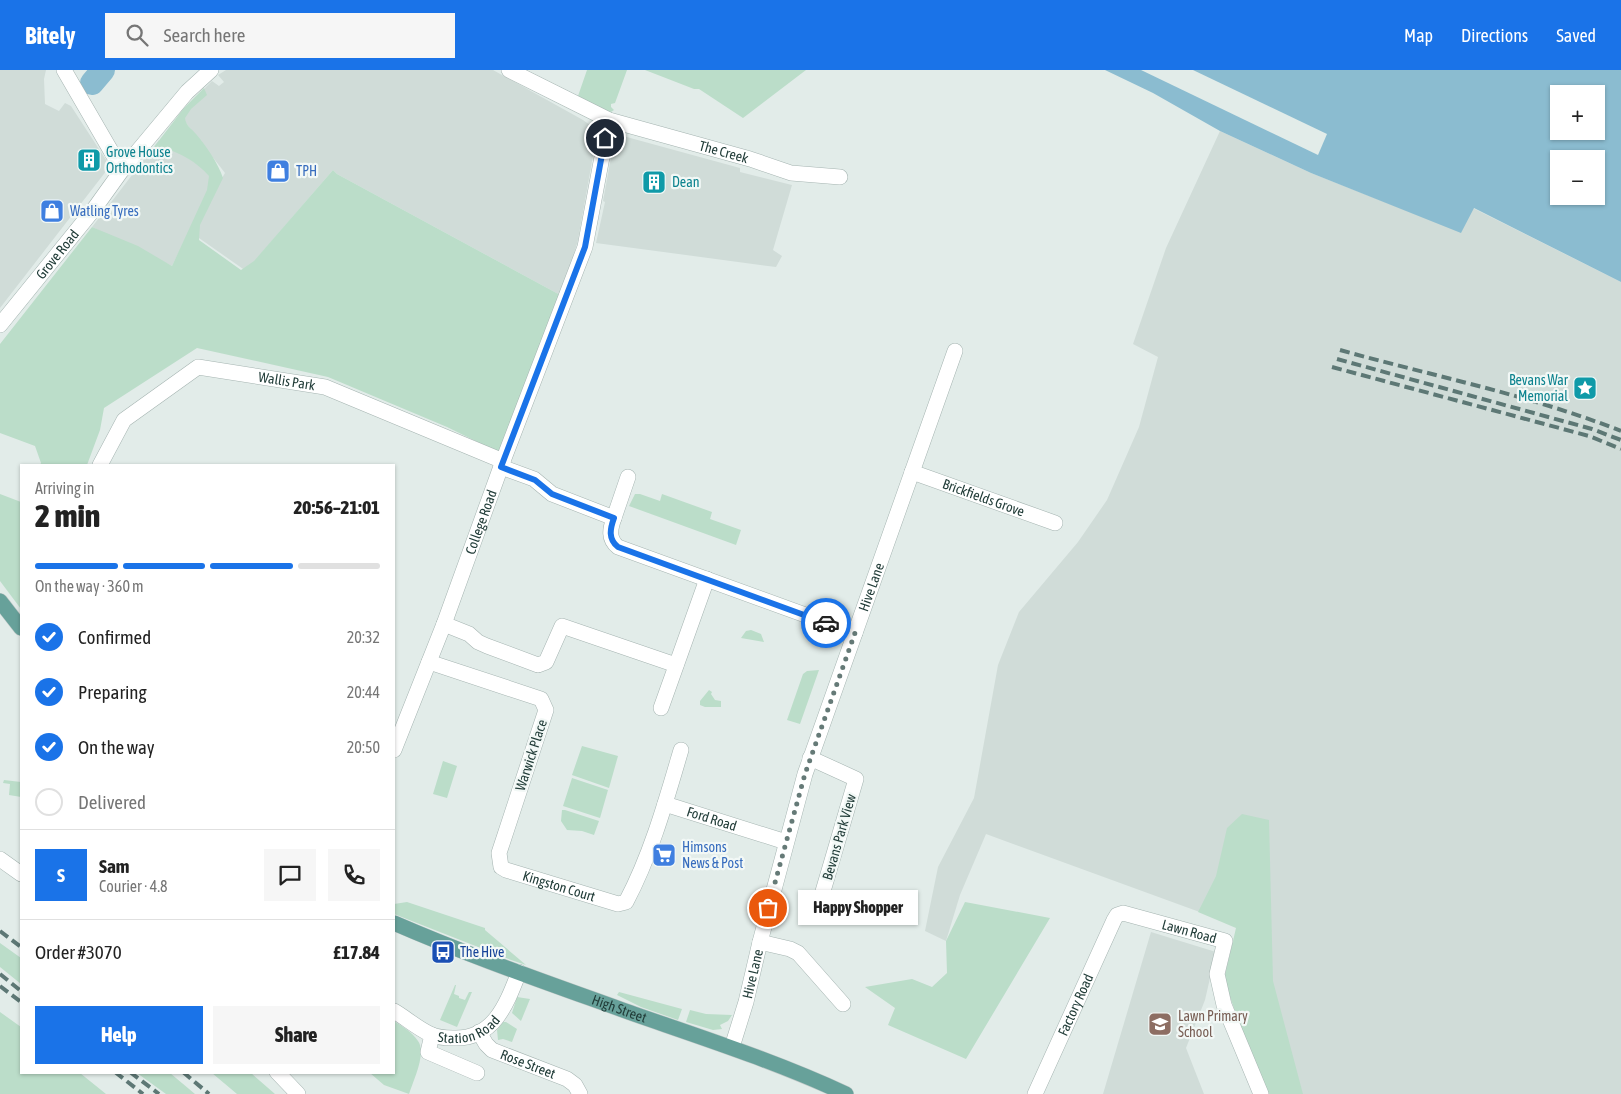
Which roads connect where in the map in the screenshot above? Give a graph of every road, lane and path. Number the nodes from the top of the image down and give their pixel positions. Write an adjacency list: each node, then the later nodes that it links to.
1 (64, 70): 5 (street)
2 (211, 70): 5 (street, Grove Road)
3 (509, 70): 4 (street)
4 (609, 120): 6 (street, The Creek); 10 (street, College Road)
5 (122, 170): 7 (street, Grove Road)
6 (840, 177)
7 (0, 325)
8 (955, 351): 11 (street, Hive Lane)
9 (101, 464): 10 (street, Wallis Park)
10 (502, 464): 13 (street, Wallis Park); 17 (street, College Road)
11 (912, 472): 14 (street, Brickfields Grove); 19 (street, Hive Lane)
12 (628, 477): 13 (street)
13 (614, 518): 15 (street)
14 (1055, 523)
15 (707, 579): 19 (street); 21 (street)
16 (0, 601): 18 (main road)
17 (444, 624): 20 (street, College Road); 21 (street)
18 (20, 627)
19 (855, 633): 25 (street, Hive Lane)
20 (429, 662): 23 (street, College Road); 29 (street, Warwick Place)
21 (676, 665): 22 (street)
22 (661, 708)
23 (395, 747)
24 (681, 750): 26 (street)
25 (810, 758): 27 (street, Hive Lane); 31 (street, Bevans Park View)
26 (665, 804): 27 (street, Ford Road); 29 (street, Kingston Court)
27 (786, 842): 34 (street, Hive Lane)
28 (0, 859): 30 (street)
29 (501, 867)
30 (20, 873)
31 (816, 915)
32 (1115, 918): 46 (street, Factory Road); 47 (street, Lawn Road)
33 (395, 923): 35 (main road, High Street)
34 (760, 942): 36 (street); 40 (street, Hive Lane)
35 (519, 972): 38 (street, Station Road); 40 (main road, High Street)
36 (843, 1004)
37 (395, 1012): 39 (street, Station Road)
38 (479, 1032): 39 (street, Station Road); 44 (street, Rose Street)
39 (432, 1035): 41 (street)
40 (732, 1047): 45 (main road, High Street)
41 (478, 1073)
42 (279, 1074): 43 (street)
43 (298, 1094)
44 (580, 1094)
45 (846, 1094)
46 (1035, 1094)
47 (1261, 1094)

